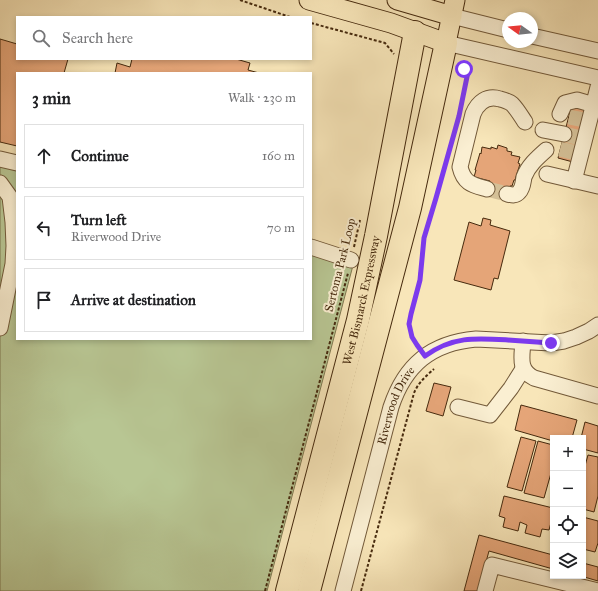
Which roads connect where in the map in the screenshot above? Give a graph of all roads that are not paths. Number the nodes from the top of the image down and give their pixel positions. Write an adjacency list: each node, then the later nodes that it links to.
1 (310, 0): 6 (main road)
2 (397, 0): 3 (main road)
3 (420, 3): 4 (main road); 6 (main road, West Bismarck Expressway)
4 (454, 8): 5 (street); 8 (main road, West Bismarck Expressway)
5 (502, 28)
6 (415, 32): 8 (main road); 35 (highway, West Bismarck Expressway)
7 (538, 37): 9 (street)
8 (446, 43): 10 (street); 36 (highway, West Bismarck Expressway)
9 (598, 51)
10 (598, 78)
11 (598, 87): 12 (street)
12 (596, 106): 13 (street); 21 (street)
13 (558, 114)
14 (525, 122): 24 (street)
15 (543, 130): 16 (street)
16 (564, 134)
17 (550, 148): 25 (street)
18 (0, 159): 19 (street)
19 (16, 163)
20 (547, 174): 21 (street)
21 (574, 181): 23 (street)
22 (0, 183): 26 (street)
23 (598, 186)
24 (487, 189)
25 (508, 194)
26 (14, 209): 30 (street)
27 (312, 247): 28 (street)
28 (351, 260)
29 (598, 325): 31 (street, Riverwood Drive)
30 (0, 328)
31 (523, 341): 32 (street); 37 (street, Riverwood Drive)
32 (523, 369): 33 (street); 34 (street)
33 (598, 396)
34 (458, 407)
35 (287, 591)
36 (309, 591)
37 (342, 591)
38 (485, 591): 39 (street)
39 (598, 591)

